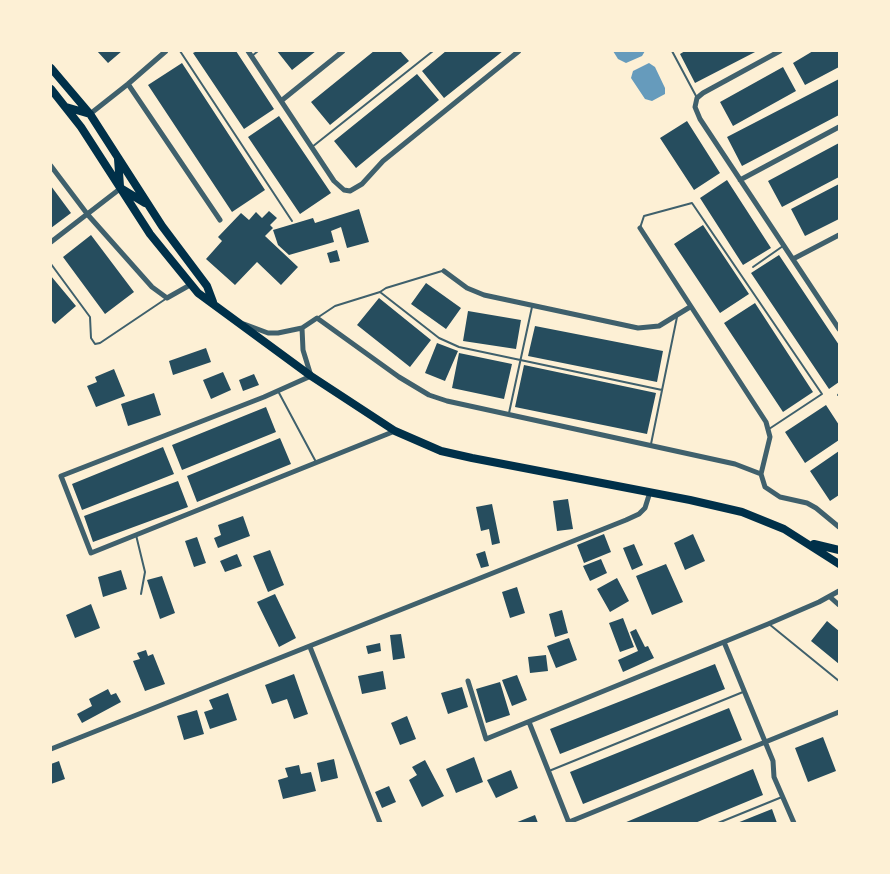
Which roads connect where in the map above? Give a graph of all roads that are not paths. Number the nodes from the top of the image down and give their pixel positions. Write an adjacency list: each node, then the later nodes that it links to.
1 (166, 51): 11 (street)
2 (180, 51): 26 (lane)
3 (258, 51): 9 (lane)
4 (343, 51): 14 (street)
5 (433, 51): 18 (lane)
6 (519, 51): 18 (street)
7 (672, 51): 13 (lane)
8 (780, 51): 13 (street)
9 (250, 54): 14 (street)
10 (51, 68): 16 (main road)
11 (129, 84): 16 (street); 25 (street)
12 (51, 89): 15 (main road)
13 (697, 98): 21 (street)
14 (281, 101): 18 (street)
15 (65, 106): 16 (main road); 22 (main road)
16 (90, 114): 19 (main road)
17 (839, 127): 21 (street)
18 (312, 147)
19 (117, 158): 22 (main road); 23 (main road)
20 (51, 166): 24 (street)
21 (740, 180): 30 (street)
22 (120, 188): 23 (main road); 24 (street); 35 (main road)
23 (147, 204): 38 (main road)
24 (88, 214): 29 (street); 37 (street)
25 (220, 220)
26 (292, 221)
27 (640, 228): 40 (street); 51 (lane)
28 (839, 235): 31 (street)
29 (51, 242)
30 (783, 246): 31 (street); 33 (lane)
31 (793, 259): 45 (street)
32 (51, 264): 37 (lane)
33 (753, 267)
34 (444, 271): 36 (lane); 39 (street)
35 (190, 285): 37 (street); 38 (main road)
36 (380, 292): 42 (lane); 46 (lane)
37 (167, 298)
38 (213, 303): 43 (main road)
39 (532, 306): 41 (street); 46 (lane)
40 (690, 307): 41 (street); 51 (street)
41 (678, 315): 49 (lane)
42 (317, 318): 44 (street); 50 (street)
43 (234, 320): 44 (street); 47 (main road)
44 (302, 328): 47 (street)
45 (839, 329)
46 (520, 360): 49 (lane); 50 (lane)
47 (311, 376): 48 (street); 52 (main road)
48 (278, 390): 54 (lane); 58 (street)
49 (662, 390): 53 (lane)
50 (508, 416): 53 (street)
51 (769, 429): 55 (street)
52 (394, 431): 54 (street); 56 (main road)
53 (651, 447): 55 (street)
54 (316, 462): 58 (street)
55 (761, 474): 57 (street)
56 (650, 492): 59 (main road); 68 (street)
57 (839, 527)
58 (136, 535): 63 (lane)
59 (809, 543): 60 (main road); 61 (main road)
60 (839, 550)
61 (839, 564)
62 (839, 591): 64 (street)
63 (141, 594)
64 (830, 597): 65 (street); 66 (street)
65 (839, 604)
66 (768, 624): 67 (street); 70 (lane)
67 (724, 642): 71 (street); 73 (street)
68 (310, 647): 75 (street); 78 (street)
69 (468, 681): 73 (street)
70 (839, 681)
71 (744, 692): 74 (street); 76 (lane)
72 (839, 712): 74 (street)
73 (529, 722): 76 (street)
74 (765, 743): 77 (street); 79 (street)
75 (51, 749)
76 (549, 771): 79 (street)
77 (783, 796): 80 (lane); 81 (street)
78 (380, 823)
79 (569, 823)
80 (718, 823)
81 (794, 823)

